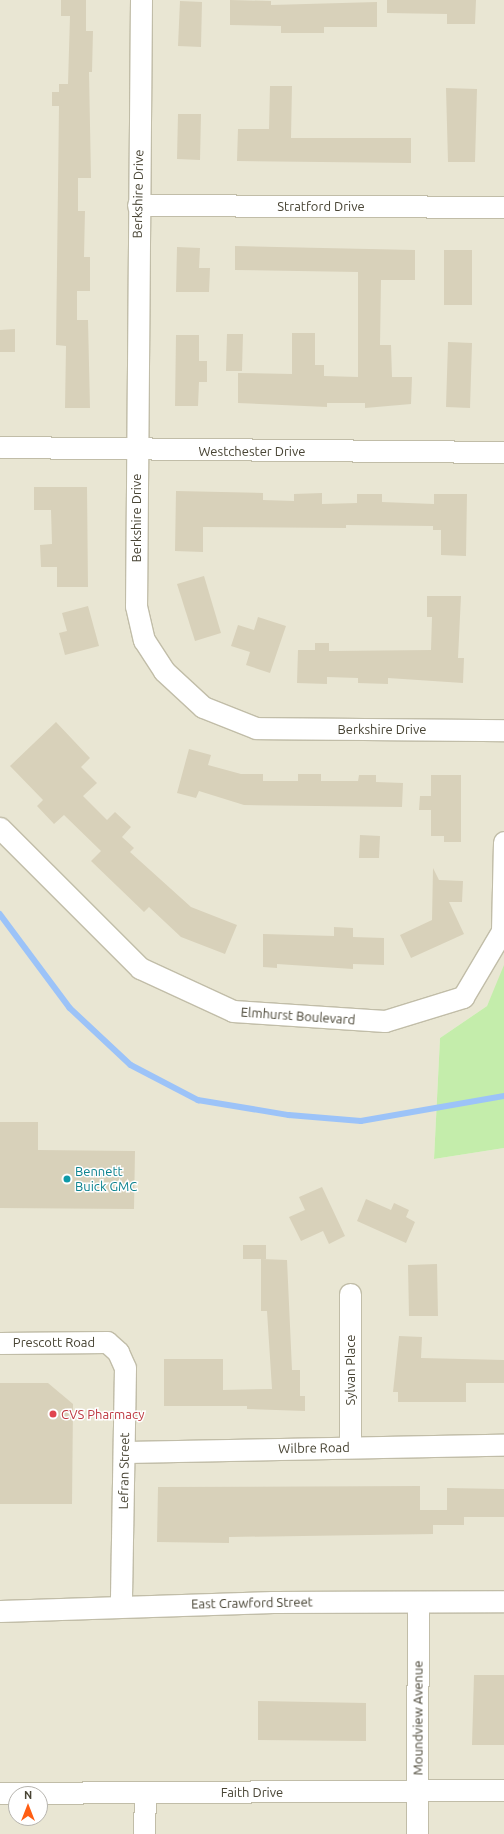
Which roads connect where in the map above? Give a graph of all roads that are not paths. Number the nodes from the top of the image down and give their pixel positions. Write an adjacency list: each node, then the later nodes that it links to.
1 (141, 0): 2 (street, Berkshire Drive)
2 (138, 205): 3 (street, Stratford Drive); 5 (street, Berkshire Drive)
3 (504, 207)
4 (0, 447): 5 (street, Westchester Drive)
5 (136, 451): 6 (street, Westchester Drive); 7 (street, Berkshire Drive)
6 (504, 452)
7 (504, 730)
8 (0, 828): 9 (street, Elmhurst Boulevard)
9 (504, 842)
10 (350, 1294): 14 (street, Sylvan Place)
11 (107, 1342): 12 (street, Prescott Road); 15 (street, Lefran Street)
12 (0, 1343)
13 (504, 1445): 14 (street, Wilbre Road)
14 (350, 1447): 15 (street, Wilbre Road)
15 (124, 1452): 18 (street, Lefran Street)
16 (418, 1602): 17 (street, East Crawford Street); 18 (street, East Crawford Street); 20 (street, Moundview Avenue)
17 (504, 1602)
18 (121, 1606): 19 (street, East Crawford Street)
19 (0, 1611)
20 (417, 1790): 21 (street, Faith Drive); 22 (street, Faith Drive); 25 (street, Moundview Avenue)
21 (504, 1790)
22 (145, 1792): 23 (street, Faith Drive); 24 (street)
23 (0, 1793)
24 (144, 1834)
25 (417, 1834)

